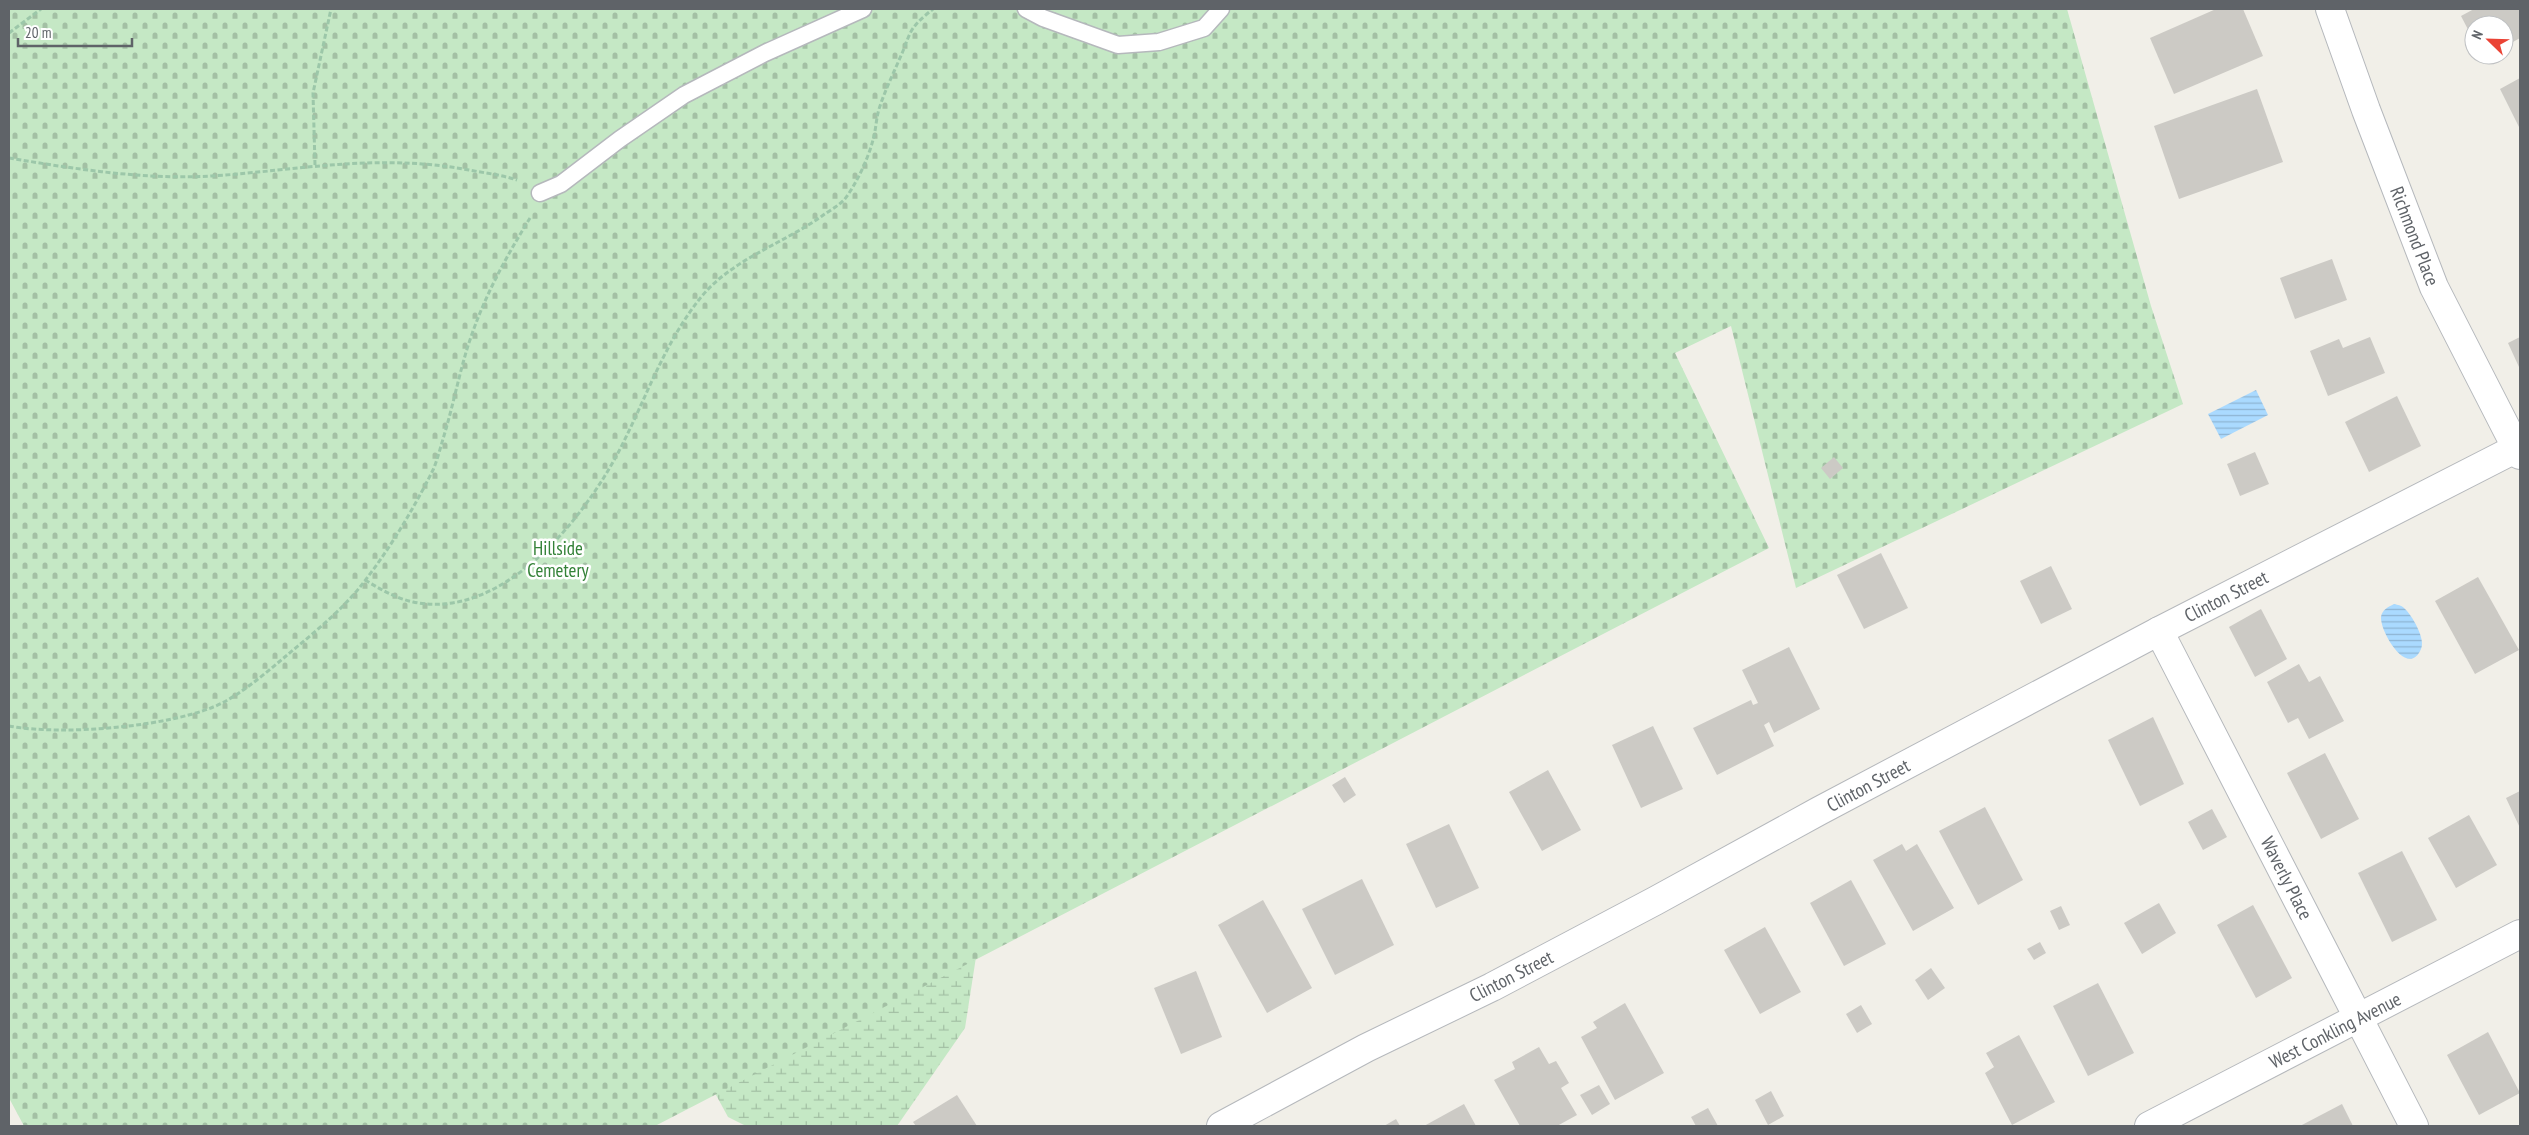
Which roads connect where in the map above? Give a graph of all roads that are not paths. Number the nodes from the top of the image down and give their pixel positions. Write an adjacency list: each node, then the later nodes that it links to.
1 (864, 9): 5 (lane)
2 (1026, 9): 3 (lane)
3 (1221, 9)
4 (2330, 9): 6 (street, Richmond Place)
5 (540, 193)
6 (2519, 451): 7 (street, Clinton Street)
7 (2159, 631): 9 (street, Waverly Place); 10 (street, Clinton Street)
8 (2520, 934): 9 (street, West Conkling Avenue)
9 (2360, 1017): 11 (street, West Conkling Avenue); 12 (street, Waverly Place)
10 (1221, 1126)
11 (2149, 1126)
12 (2414, 1126)

